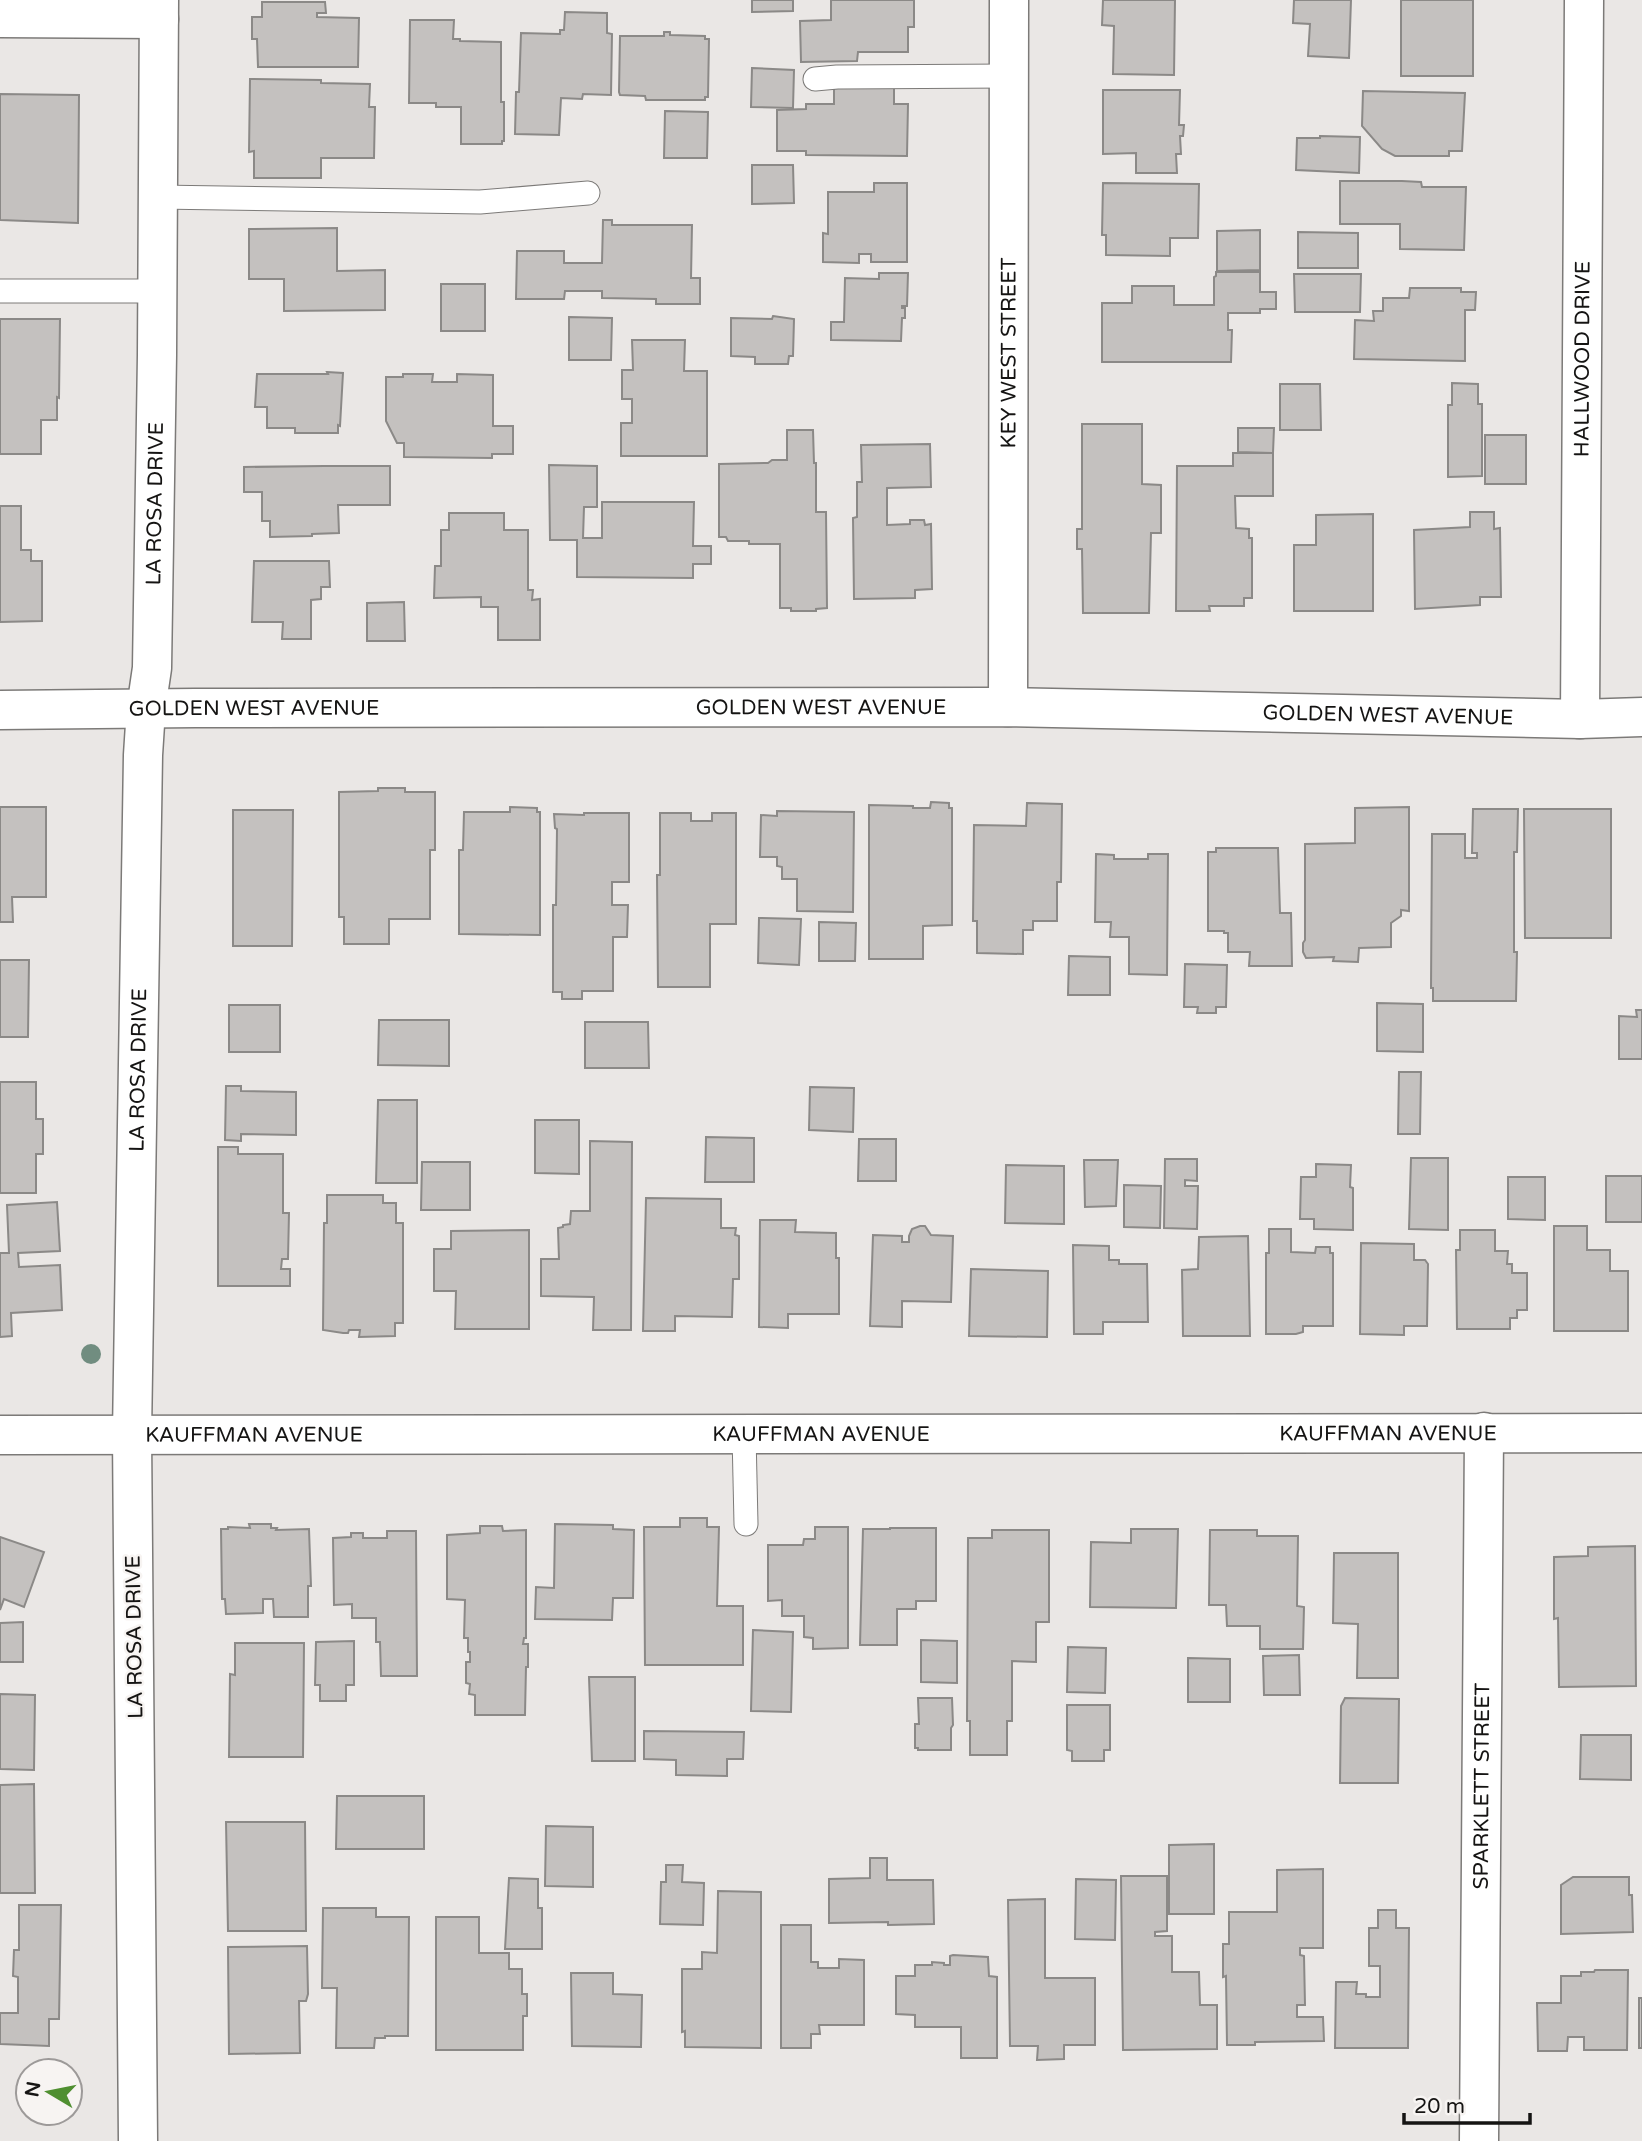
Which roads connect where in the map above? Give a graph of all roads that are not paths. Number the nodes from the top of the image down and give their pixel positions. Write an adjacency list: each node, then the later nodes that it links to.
1 (1009, 0): 5 (street, KEY WEST STREET)
2 (1584, 0): 15 (street, HALLWOOD DRIVE)
3 (159, 10): 4 (street); 8 (street, LA ROSA DRIVE)
4 (0, 18)
5 (1009, 76): 6 (lane); 11 (street, KEY WEST STREET)
6 (815, 79)
7 (588, 193): 8 (lane)
8 (158, 197): 9 (street, LA ROSA DRIVE)
9 (158, 290): 10 (lane); 12 (street, LA ROSA DRIVE)
10 (0, 291)
11 (1008, 707): 12 (street, GOLDEN WEST AVENUE); 15 (street, GOLDEN WEST AVENUE)
12 (146, 709): 13 (street, GOLDEN WEST AVENUE); 18 (street, LA ROSA DRIVE)
13 (0, 710)
14 (1642, 717): 15 (street, GOLDEN WEST AVENUE)
15 (1580, 719)
16 (1484, 1432): 17 (street, KAUFFMAN AVENUE); 19 (street, KAUFFMAN AVENUE); 23 (street, SPARKLETT STREET)
17 (1642, 1433)
18 (132, 1434): 19 (street, KAUFFMAN AVENUE); 20 (street, KAUFFMAN AVENUE); 22 (street, LA ROSA DRIVE)
19 (744, 1434): 21 (lane)
20 (0, 1435)
21 (746, 1524)
22 (138, 2141)
23 (1479, 2141)

